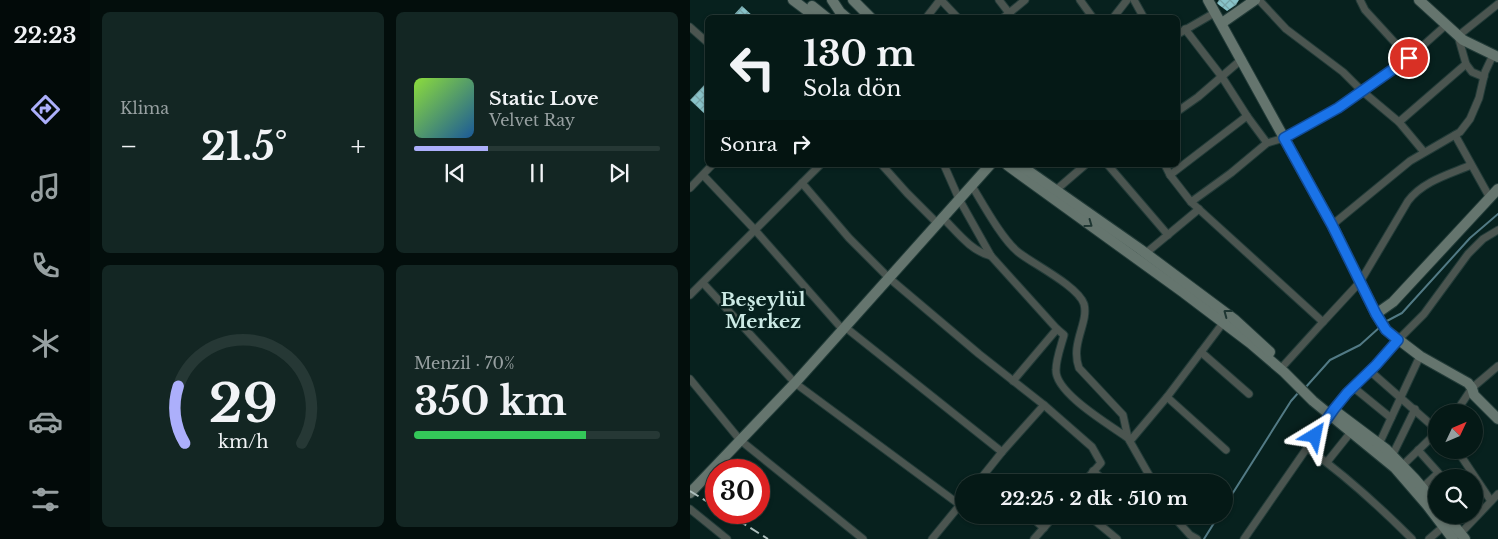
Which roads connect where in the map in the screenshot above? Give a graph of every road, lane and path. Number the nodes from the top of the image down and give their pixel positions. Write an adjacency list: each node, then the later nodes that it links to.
1 (793, 0): 18 (street)
2 (804, 0): 19 (street)
3 (832, 0): 20 (street)
4 (853, 0): 21 (street)
5 (940, 0): 22 (street); 23 (street)
6 (999, 0): 24 (street)
7 (1025, 0): 25 (street)
8 (1080, 0): 26 (street)
9 (1127, 0): 27 (street)
10 (1134, 0): 28 (street)
11 (1208, 0): 17 (street)
12 (1255, 0): 29 (street)
13 (1259, 0): 42 (street)
14 (1360, 0): 37 (street)
15 (1419, 0): 30 (street)
16 (1498, 4): 34 (street)
17 (1216, 12): 29 (street); 32 (street)
18 (812, 15)
19 (823, 15)
20 (844, 15)
21 (868, 15)
22 (928, 15)
23 (955, 15)
24 (1007, 15)
25 (1009, 15)
26 (1091, 15)
27 (1115, 15)
28 (1142, 15)
29 (1222, 23): 38 (street)
30 (1446, 25): 34 (street); 37 (street)
31 (690, 27): 35 (street)
32 (1185, 29): 33 (street); 40 (street)
33 (1180, 33)
34 (1458, 36): 36 (street); 39 (street)
35 (705, 40)
36 (1496, 56): 41 (street)
37 (1409, 58): 42 (street)
38 (1242, 60): 40 (street); 47 (street)
39 (1466, 64): 41 (street); 45 (street)
40 (1222, 77): 43 (street); 44 (street)
41 (1484, 77): 46 (street)
42 (1362, 92): 45 (street); 47 (street)
43 (1180, 110)
44 (1247, 116): 48 (street); 62 (street)
45 (1399, 122): 49 (street)
46 (1455, 135): 49 (street); 50 (street)
47 (1284, 138): 48 (street); 73 (street)
48 (1267, 143): 70 (street)
49 (1424, 152): 73 (street)
50 (1471, 165): 68 (street); 80 (street)
51 (710, 167): 61 (street)
52 (818, 167): 63 (street)
53 (884, 167): 72 (street)
54 (945, 167): 69 (street)
55 (988, 167): 64 (street)
56 (1010, 167): 78 (street, one-way to 78)
57 (1023, 167): 67 (street)
58 (1082, 167): 67 (street)
59 (1110, 167): 76 (street)
60 (1166, 167): 62 (street)
61 (703, 175): 65 (street); 74 (street)
62 (1170, 175): 70 (street)
63 (802, 183): 74 (street); 79 (street)
64 (972, 186): 69 (street); 110 (street)
65 (690, 188)
66 (1498, 189): 68 (street)
67 (1056, 190): 78 (street)
68 (1490, 198): 84 (street)
69 (959, 199): 72 (street); 77 (street)
70 (1191, 202): 71 (street)
71 (1198, 209): 76 (street); 83 (street)
72 (940, 221): 77 (street); 79 (street)
73 (1332, 225): 80 (street)
74 (755, 230): 81 (street); 86 (street)
75 (1497, 231): 88 (street)
76 (1168, 235): 78 (street)
77 (991, 256): 87 (street)
78 (1143, 257): 85 (street); 92 (street, one-way to 78)
79 (889, 278): 86 (street); 95 (street)
80 (1360, 282): 83 (street); 84 (street)
81 (703, 283): 82 (street); 96 (street)
82 (690, 295)
83 (1323, 322): 92 (street)
84 (1380, 322): 88 (street)
85 (1223, 323): 89 (street); 92 (street)
86 (844, 328): 96 (street); 117 (street)
87 (1057, 329): 95 (street); 110 (street)
88 (1398, 340): 90 (street); 93 (street)
89 (1201, 352): 99 (street); 100 (street)
90 (1420, 356): 98 (street); 101 (street)
91 (1498, 366): 98 (street)
92 (1282, 367): 105 (street)
93 (1370, 371): 97 (street); 101 (street)
94 (690, 379): 111 (street)
95 (1013, 380): 103 (street)
96 (794, 383): 111 (street); 133 (street)
97 (1353, 387): 105 (street); 106 (street)
98 (1472, 388): 102 (street); 107 (street)
99 (1250, 394)
100 (1166, 397): 110 (street); 115 (street)
101 (1401, 397): 104 (street); 106 (street)
102 (1461, 404)
103 (1044, 405): 117 (street); 123 (street)
104 (1414, 409): 108 (street); 118 (street)
105 (1332, 412): 109 (street); 113 (street); 114 (street)
106 (1391, 418): 113 (street)
107 (1498, 419)
108 (1428, 422)
109 (1351, 432): 120 (street); 144 (street)
110 (1129, 439): 127 (street)
111 (740, 440): 130 (street); 148 (street)
112 (1428, 441): 116 (street)
113 (1378, 444): 118 (street)
114 (1307, 448): 120 (street); 153 (street)
115 (1226, 450)
116 (1418, 450): 121 (street); 122 (street)
117 (1002, 452): 124 (street)
118 (1392, 456): 121 (street)
119 (1466, 459): 134 (street)
120 (1327, 462): 154 (street)
121 (1402, 466): 129 (street)
122 (1435, 469)
123 (1093, 471): 125 (street); 126 (street)
124 (985, 474)
125 (1091, 474)
126 (1097, 474)
127 (1149, 474)
128 (1428, 484): 129 (street)
129 (1422, 488): 132 (street)
130 (690, 493)
131 (1498, 494): 134 (street)
132 (1428, 495)
133 (955, 497)
134 (1491, 501): 135 (street)
135 (1483, 507)
136 (690, 509): 147 (street)
137 (955, 511): 149 (street)
138 (1039, 524): 145 (street)
139 (1047, 524): 145 (street)
140 (1099, 524): 151 (street)
141 (1180, 524): 152 (street)
142 (1451, 524): 146 (street)
143 (1468, 524): 146 (street)
144 (1443, 527): 146 (street); 155 (street)
145 (1044, 528): 150 (street)
146 (1458, 537)
147 (727, 539)
148 (864, 539)
149 (932, 539)
150 (1034, 539)
151 (1117, 539)
152 (1197, 539)
153 (1244, 539)
154 (1412, 539)
155 (1429, 539)

